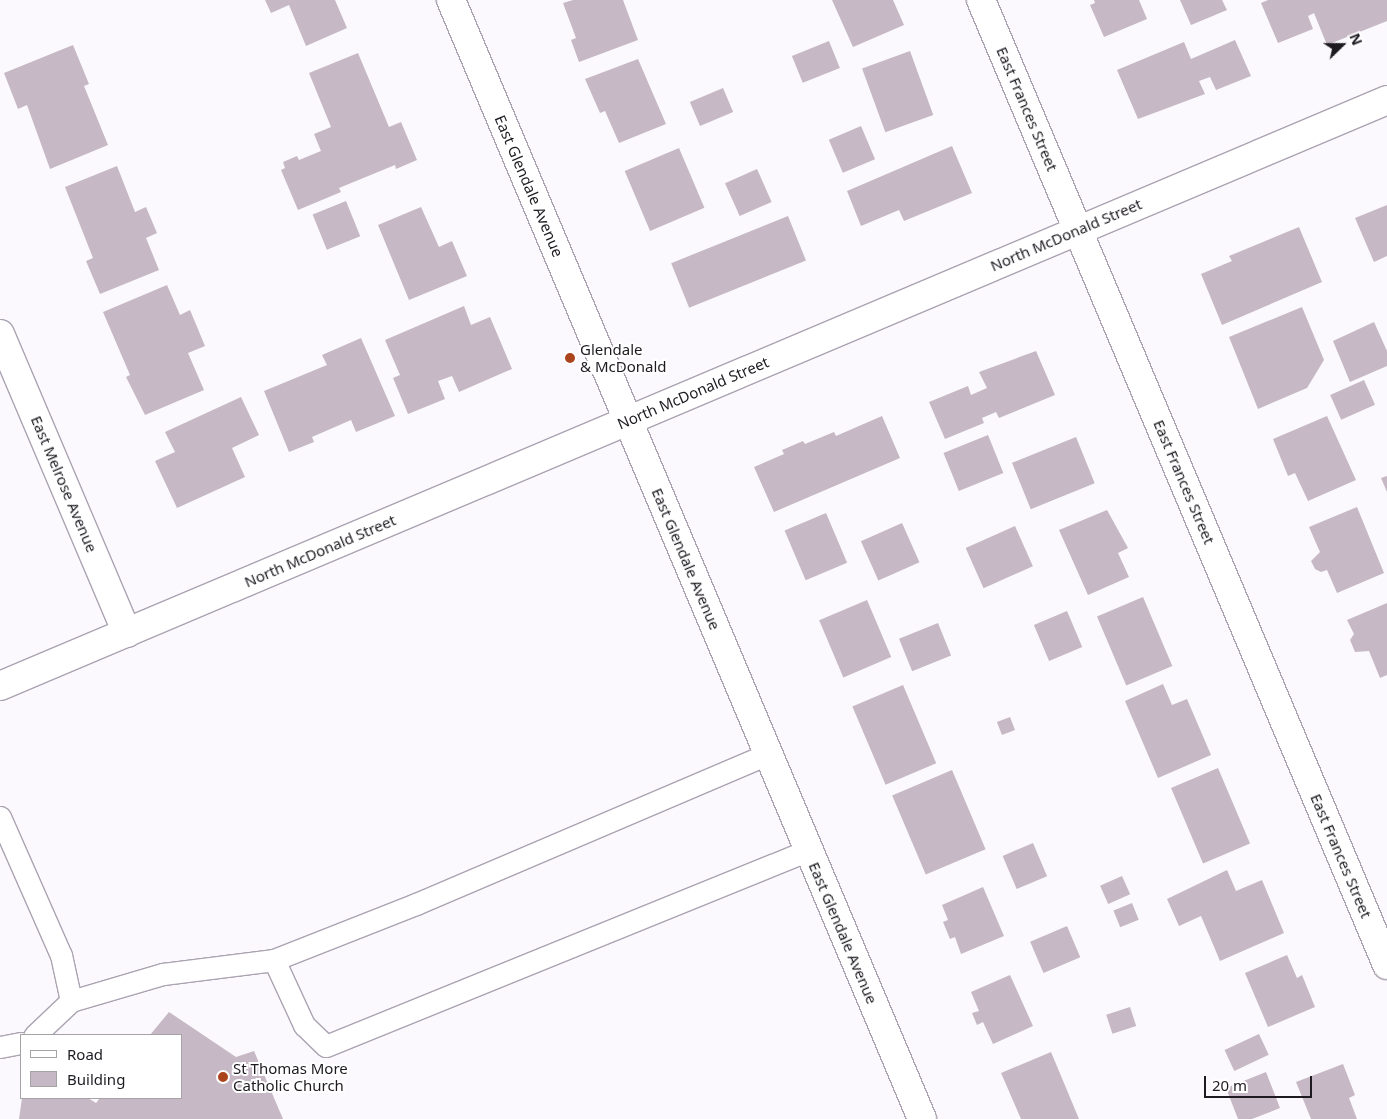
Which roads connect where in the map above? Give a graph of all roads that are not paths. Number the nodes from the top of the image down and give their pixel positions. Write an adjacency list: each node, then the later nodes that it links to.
1 (451, 0): 6 (street, East Glendale Avenue)
2 (981, 0): 4 (street, East Frances Street)
3 (1387, 100): 4 (street, North McDonald Street)
4 (1078, 230): 6 (street, North McDonald Street); 13 (street, East Frances Street)
5 (0, 334): 7 (street, East Melrose Avenue)
6 (627, 421): 7 (street, North McDonald Street); 9 (street, East Glendale Avenue)
7 (127, 633): 8 (street, North McDonald Street)
8 (0, 686)
9 (768, 754): 11 (street, East Glendale Avenue); 12 (lane)
10 (0, 817): 14 (lane)
11 (808, 850): 12 (lane); 18 (street, East Glendale Avenue)
12 (274, 960): 14 (lane)
13 (1387, 965)
14 (71, 1001): 15 (lane)
15 (36, 1034)
16 (20, 1043): 17 (lane)
17 (0, 1048)
18 (922, 1119)

